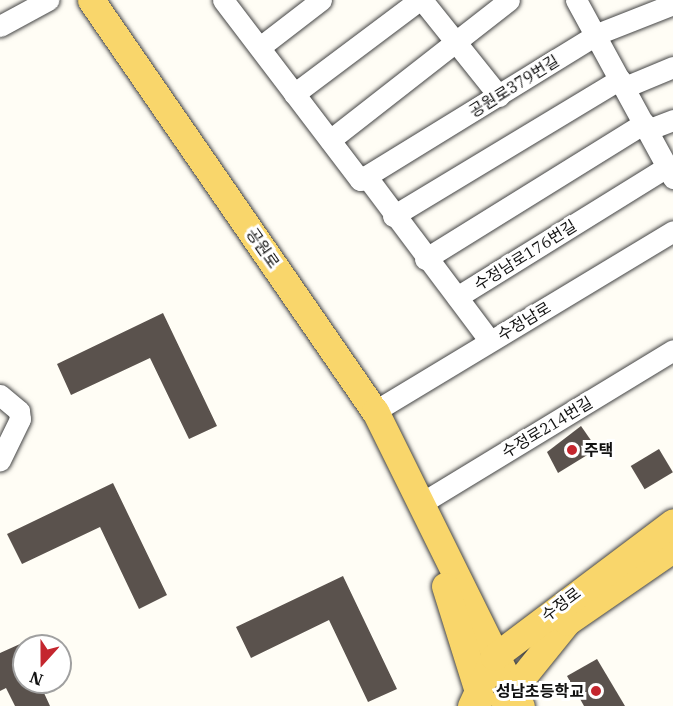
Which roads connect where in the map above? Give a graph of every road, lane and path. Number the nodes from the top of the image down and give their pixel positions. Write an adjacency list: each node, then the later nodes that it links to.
1 (48, 0): 9 (street)
2 (91, 0): 29 (main road, 공원로)
3 (223, 0): 12 (street, 수정남로176번길)
4 (321, 0): 12 (street)
5 (420, 0): 11 (street); 15 (street)
6 (509, 0): 11 (street)
7 (576, 0): 10 (street)
8 (673, 4): 10 (street, 공원로379번길)
9 (0, 26)
10 (597, 34): 14 (street); 16 (street, 공원로379번길)
11 (456, 42): 16 (street); 19 (street)
12 (260, 47): 15 (street, 수정남로176번길)
13 (673, 67): 14 (street)
14 (623, 83): 18 (street); 22 (street)
15 (294, 94): 19 (street, 수정남로176번길)
16 (499, 96): 21 (street, 공원로379번길)
17 (673, 120): 18 (street)
18 (646, 126): 20 (street); 24 (street)
19 (330, 140): 21 (street, 수정남로176번길)
20 (671, 173): 25 (street, 수정남로176번길)
21 (363, 178): 22 (street, 수정남로176번길)
22 (393, 216): 24 (street, 수정남로176번길)
23 (673, 231): 26 (street, 수정남로)
24 (425, 259): 25 (street, 수정남로176번길)
25 (457, 297): 26 (street, 수정남로176번길)
26 (490, 341): 29 (street, 수정남로)
27 (673, 350): 31 (street, 수정로214번길)
28 (0, 395): 30 (street)
29 (375, 411): 31 (main road, 공원로)
30 (0, 460)
31 (420, 504): 34 (main road, 공원로); 36 (main road, 공원로)
32 (673, 522): 34 (main road, 수정로)
33 (673, 549): 35 (main road, 수정로)
34 (494, 657): 35 (main road, 공원로); 36 (main road, 수정로)
35 (511, 699)
36 (477, 701)

